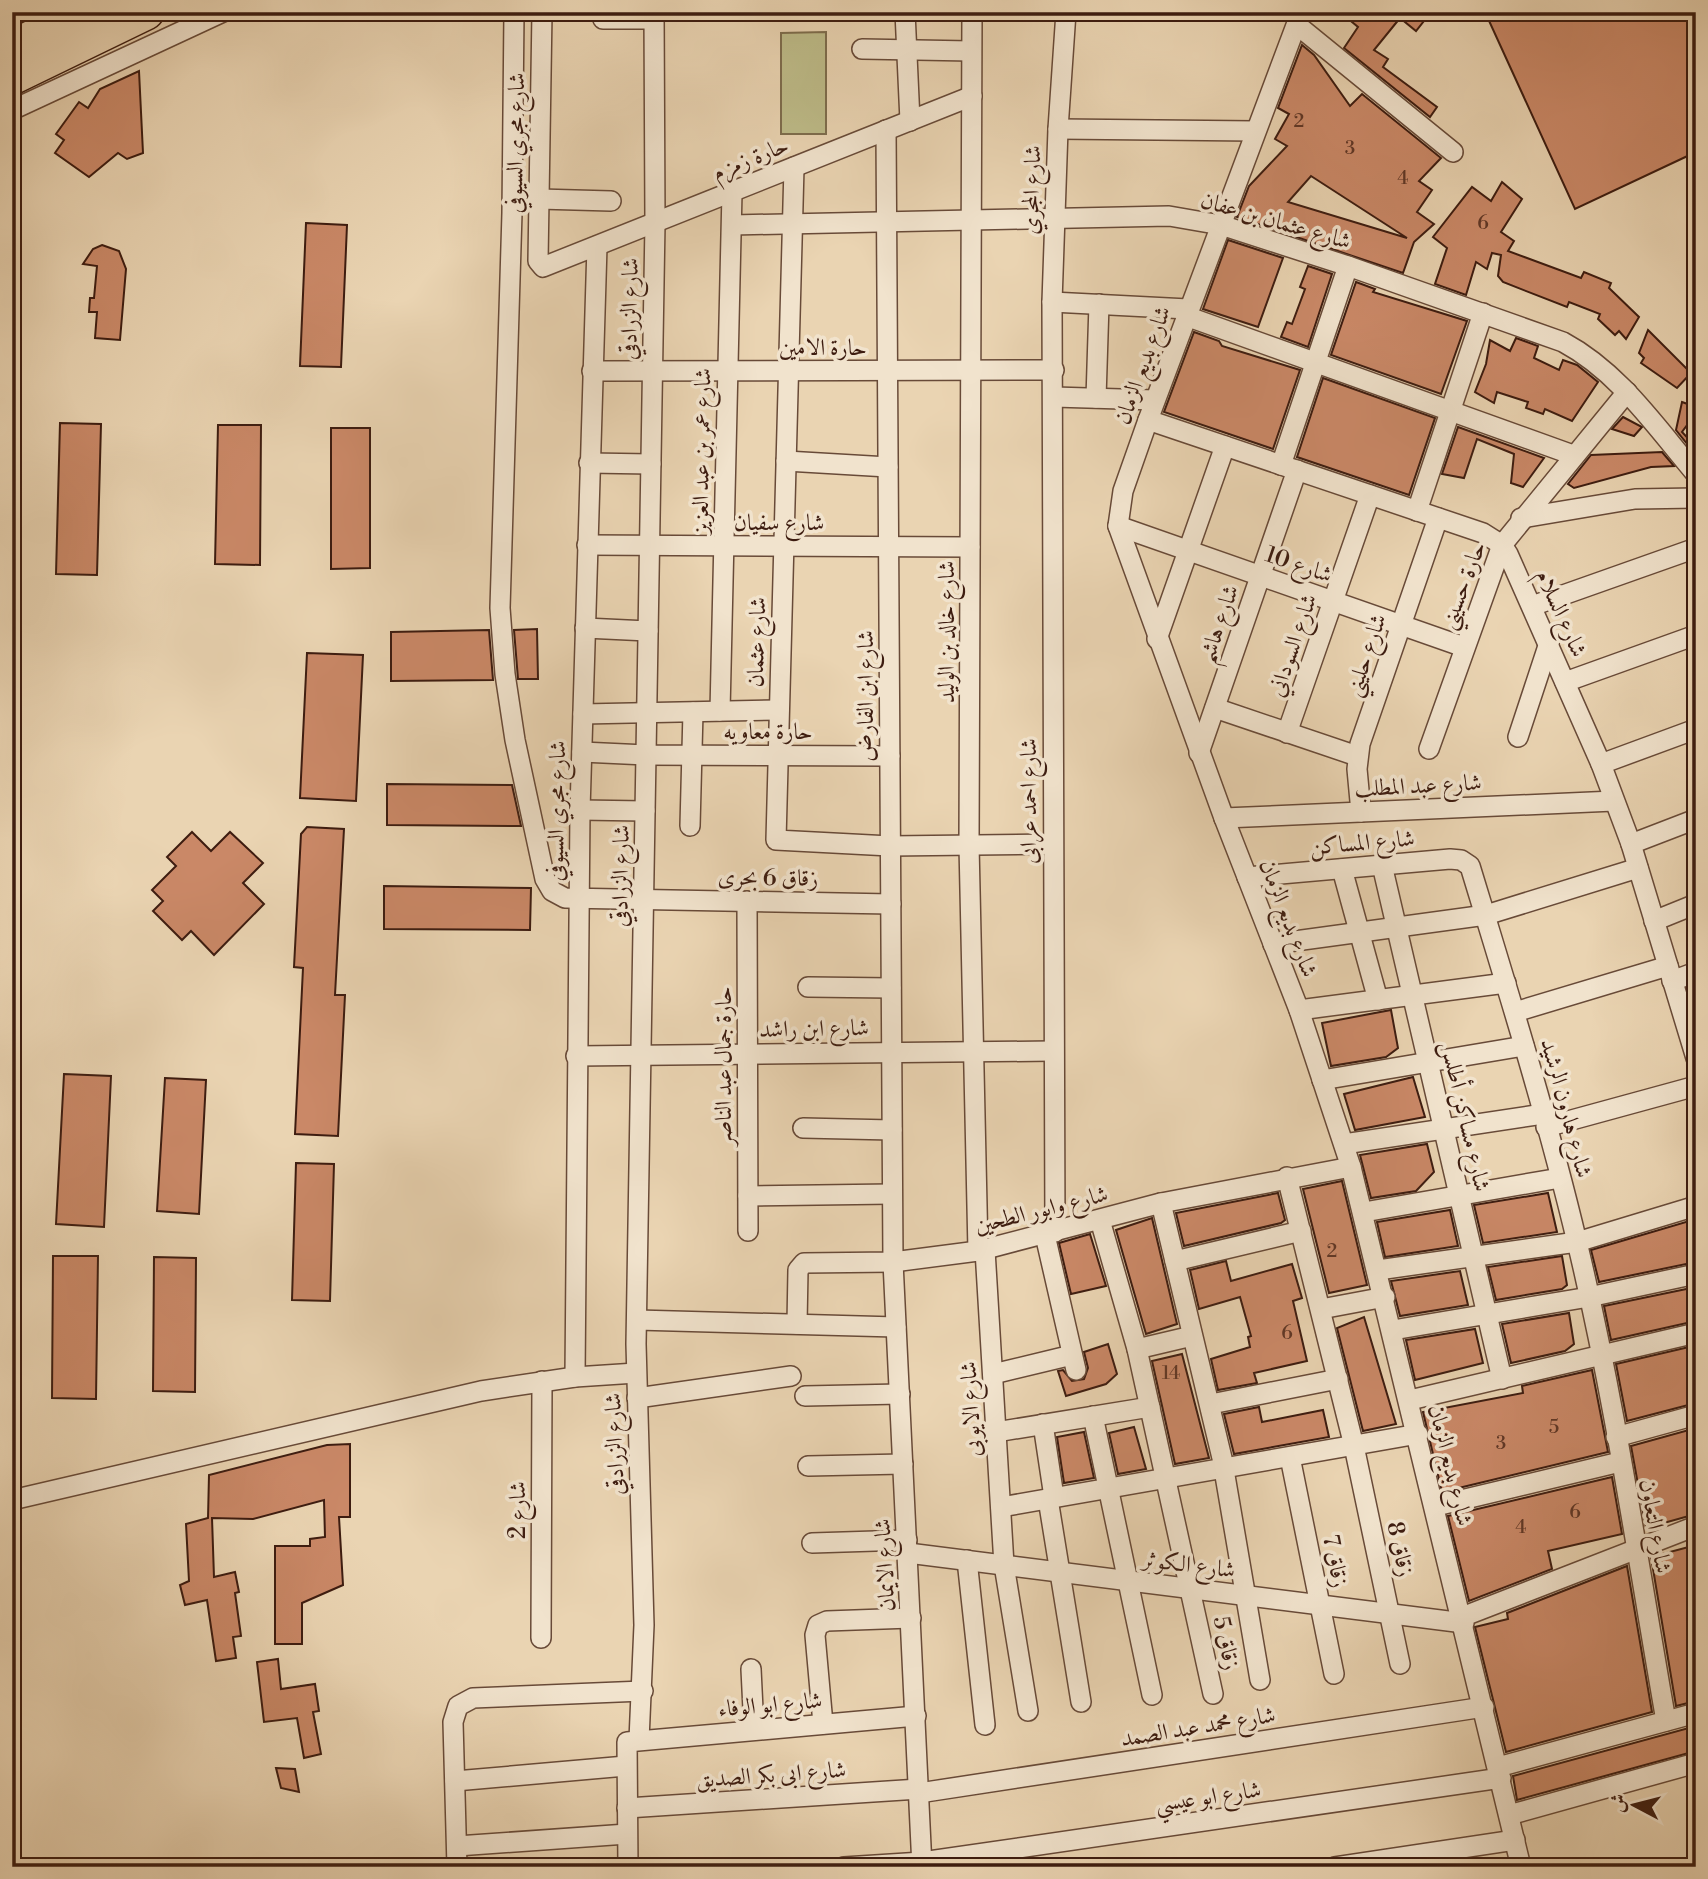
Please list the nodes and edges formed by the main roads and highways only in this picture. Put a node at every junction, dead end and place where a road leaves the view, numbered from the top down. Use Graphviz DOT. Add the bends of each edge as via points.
graph roads {
  1 [pos="146,12"];
  2 [pos="77,26"];
  3 [pos="12,48"];
  4 [pos="12,77"];
  1 -- 2 [label="highway"];
  2 -- 3 [label="highway"];
  2 -- 4 [label="highway"];
}
